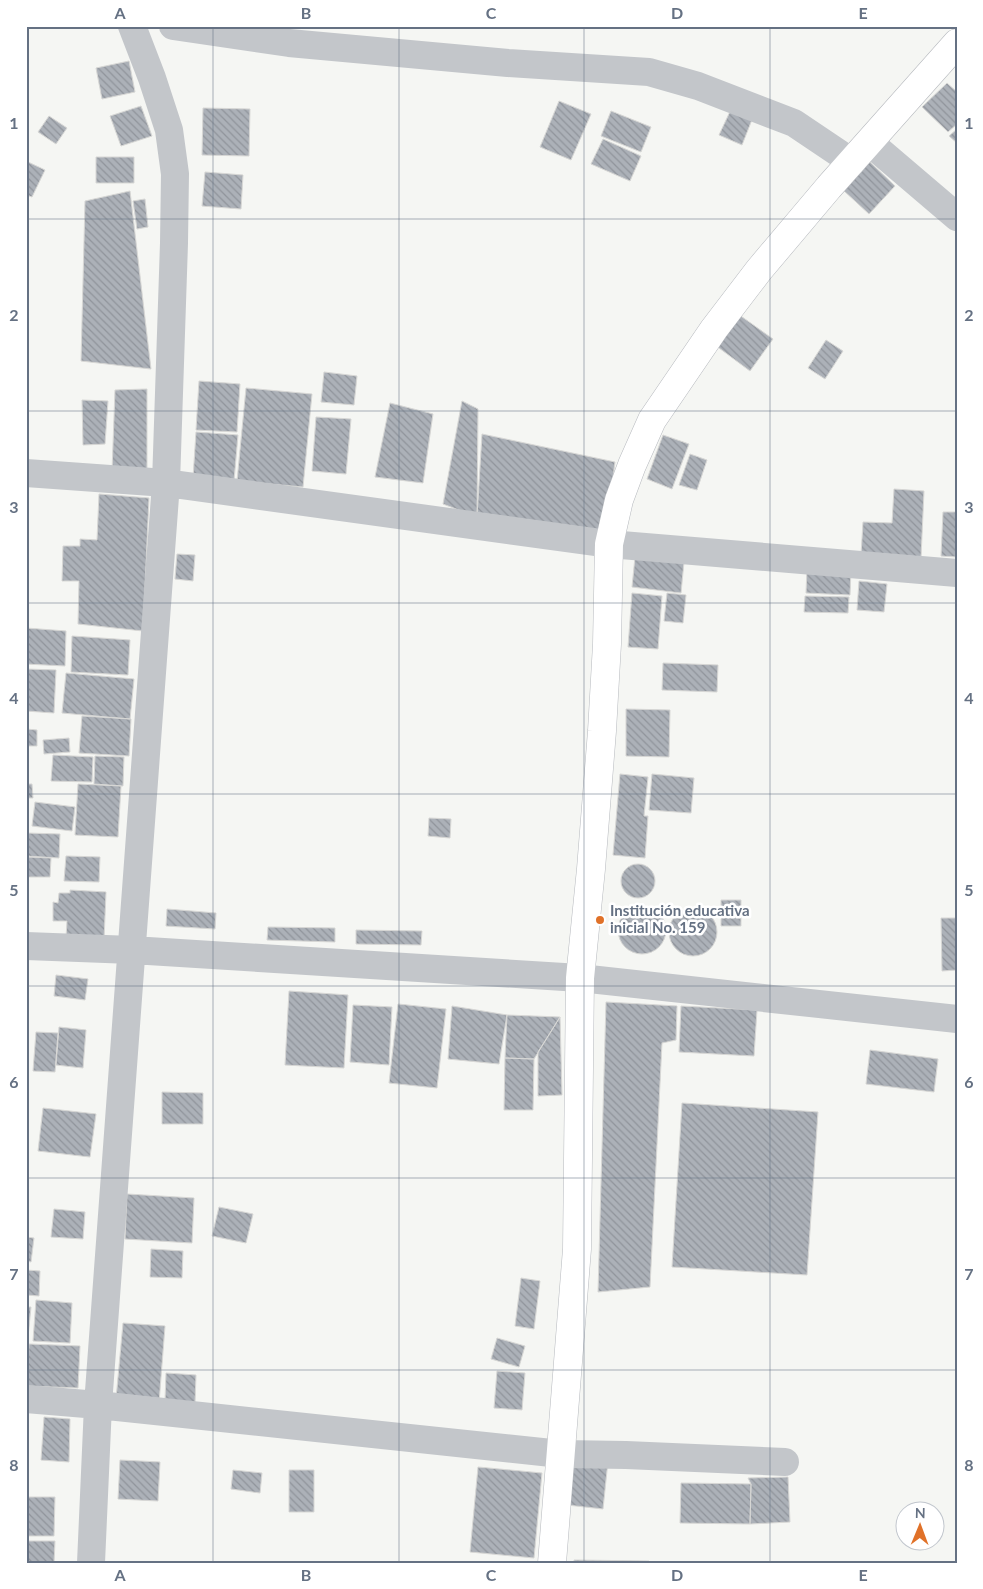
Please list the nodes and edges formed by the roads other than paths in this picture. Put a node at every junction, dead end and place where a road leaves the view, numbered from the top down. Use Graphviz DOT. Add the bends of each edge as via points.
graph roads {
  1 [pos="132,26"];
  2 [pos="173,26"];
  3 [pos="957,43"];
  4 [pos="860,152"];
  5 [pos="957,217"];
  6 [pos="26,474"];
  7 [pos="166,484"];
  8 [pos="609,544"];
  9 [pos="957,573"];
  10 [pos="26,946"];
  11 [pos="132,950"];
  12 [pos="580,978"];
  13 [pos="957,1020"];
  14 [pos="26,1399"];
  15 [pos="98,1404"];
  16 [pos="561,1454"];
  17 [pos="785,1462"];
  18 [pos="92,1563"];
  19 [pos="552,1563"];
  1 -- 7 [label="street" via="169,130 175,174"];
  2 -- 4 [label="street" via="289,43 649,72 698,86"];
  3 -- 4 [label="main road"];
  4 -- 5 [label="street"];
  4 -- 8 [label="main road" via="759,270 652,420 619,500"];
  6 -- 7 [label="street"];
  7 -- 8 [label="street"];
  7 -- 11 [label="street"];
  8 -- 9 [label="street"];
  8 -- 12 [label="main road" via="602,731"];
  10 -- 11 [label="street"];
  11 -- 12 [label="street"];
  11 -- 15 [label="street"];
  12 -- 13 [label="street"];
  12 -- 16 [label="main road" via="577,1249"];
  14 -- 15 [label="street"];
  15 -- 16 [label="street"];
  15 -- 18 [label="street"];
  16 -- 17 [label="street"];
  16 -- 19 [label="main road"];
}
